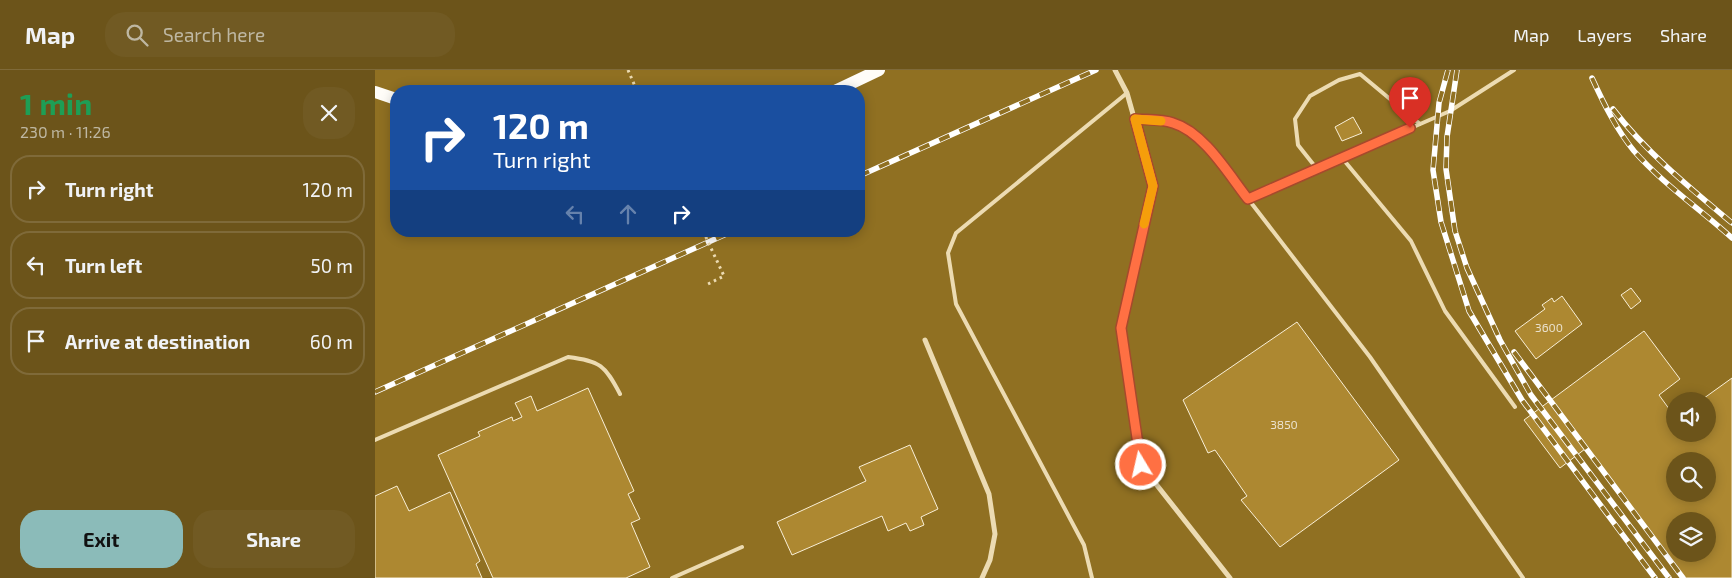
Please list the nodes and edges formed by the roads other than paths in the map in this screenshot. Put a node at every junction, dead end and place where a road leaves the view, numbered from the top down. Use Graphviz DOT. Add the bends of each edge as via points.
graph roads {
  1 [pos="879,70"];
  2 [pos="1115,70"];
  3 [pos="1514,70"];
  4 [pos="848,85"];
  5 [pos="375,92"];
  6 [pos="1127,93"];
  7 [pos="390,97"];
  8 [pos="1135,119"];
  9 [pos="1419,124"];
  10 [pos="1342,158"];
  11 [pos="1317,169"];
  12 [pos="1248,199"];
  13 [pos="925,340"];
  14 [pos="620,394"];
  15 [pos="1515,407"];
  16 [pos="375,440"];
  17 [pos="742,547"];
  18 [pos="672,578"];
  19 [pos="982,578"];
  20 [pos="1092,578"];
  21 [pos="1230,578"];
  22 [pos="1523,578"];
  1 -- 4 [label="main road"];
  2 -- 6 [label="street"];
  3 -- 9 [label="lane" via="1450,111"];
  5 -- 7 [label="main road"];
  6 -- 8 [label="street"];
  6 -- 20 [label="lane" via="956,233 948,253 956,304 1084,545"];
  8 -- 12 [label="lane" via="1174,123 1205,143"];
  8 -- 21 [label="street" via="1153,186 1121,328 1141,465"];
  9 -- 10 [label="lane"];
  9 -- 11 [label="lane" via="1360,74 1339,80 1310,96 1295,119 1298,145"];
  10 -- 11 [label="lane"];
  10 -- 15 [label="lane" via="1411,241 1445,311"];
  11 -- 12 [label="lane"];
  12 -- 22 [label="lane" via="1370,357"];
  13 -- 19 [label="street" via="989,494 995,534 990,560"];
  14 -- 16 [label="lane" via="608,370 587,359 567,357"];
  17 -- 18 [label="lane"];
}
